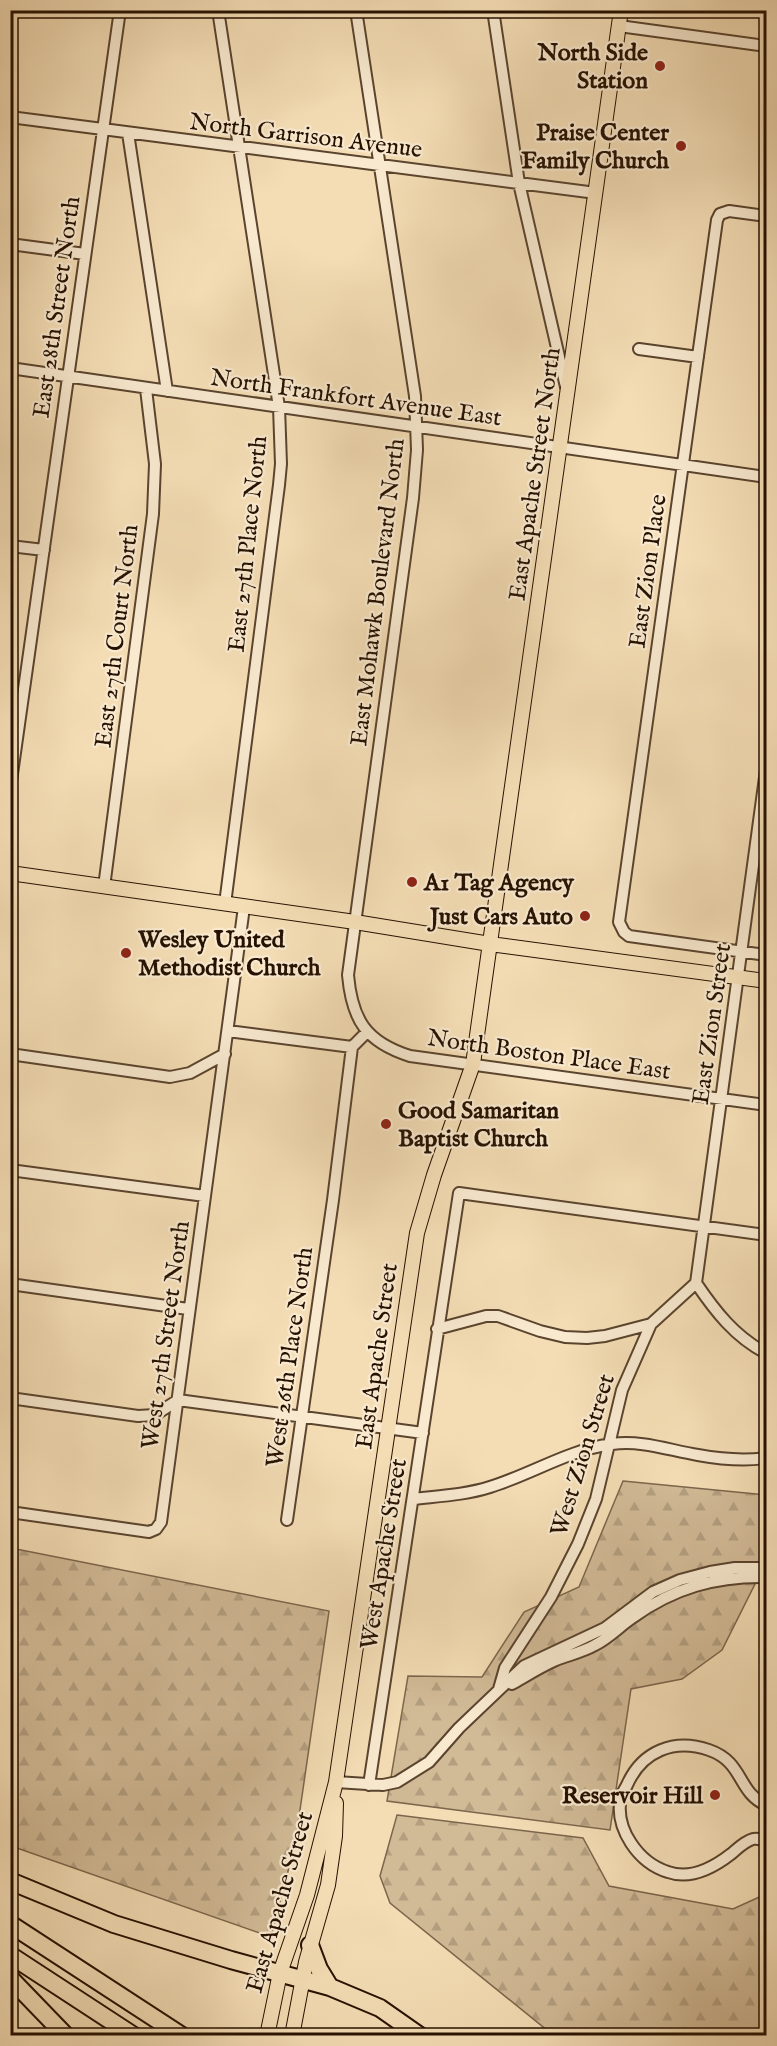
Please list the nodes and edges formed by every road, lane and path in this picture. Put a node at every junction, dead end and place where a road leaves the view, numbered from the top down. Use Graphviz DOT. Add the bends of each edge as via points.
graph roads {
  1 [pos="120,10"];
  2 [pos="218,10"];
  3 [pos="356,10"];
  4 [pos="493,10"];
  5 [pos="621,10"];
  6 [pos="619,26"];
  7 [pos="766,46"];
  8 [pos="10,117"];
  9 [pos="102,130"];
  10 [pos="128,133"];
  11 [pos="239,148"];
  12 [pos="380,166"];
  13 [pos="519,183"];
  14 [pos="596,193"];
  15 [pos="766,216"];
  16 [pos="10,244"];
  17 [pos="85,254"];
  18 [pos="639,349"];
  19 [pos="698,357"];
  20 [pos="10,368"];
  21 [pos="68,377"];
  22 [pos="146,389"];
  23 [pos="167,391"];
  24 [pos="567,393"];
  25 [pos="279,406"];
  26 [pos="417,428"];
  27 [pos="560,447"];
  28 [pos="683,466"];
  29 [pos="766,477"];
  30 [pos="10,546"];
  31 [pos="44,550"];
  32 [pos="766,770"];
  33 [pos="10,788"];
  34 [pos="10,873"];
  35 [pos="104,887"];
  36 [pos="225,904"];
  37 [pos="244,907"];
  38 [pos="356,922"];
  39 [pos="490,944"];
  40 [pos="742,951"];
  41 [pos="766,955"];
  42 [pos="738,977"];
  43 [pos="766,981"];
  44 [pos="228,1031"];
  45 [pos="367,1032"];
  46 [pos="352,1047"];
  47 [pos="10,1054"];
  48 [pos="225,1054"];
  49 [pos="473,1064"];
  50 [pos="722,1099"];
  51 [pos="766,1105"];
  52 [pos="10,1170"];
  53 [pos="205,1196"];
  54 [pos="704,1226"];
  55 [pos="766,1235"];
  56 [pos="696,1283"];
  57 [pos="10,1284"];
  58 [pos="189,1310"];
  59 [pos="651,1324"];
  60 [pos="437,1329"];
  61 [pos="766,1353"];
  62 [pos="10,1398"];
  63 [pos="178,1400"];
  64 [pos="301,1417"];
  65 [pos="388,1430"];
  66 [pos="423,1433"];
  67 [pos="609,1444"];
  68 [pos="766,1458"];
  69 [pos="413,1498"];
  70 [pos="10,1512"];
  71 [pos="287,1520"];
  72 [pos="766,1568"];
  73 [pos="766,1577"];
  74 [pos="498,1692"];
  75 [pos="336,1782"];
  76 [pos="369,1785"];
  77 [pos="766,1805"];
  78 [pos="766,1841"];
  79 [pos="10,1881"];
  80 [pos="10,1924"];
  81 [pos="310,1945"];
  82 [pos="10,1955"];
  83 [pos="280,1973"];
  84 [pos="10,1978"];
  85 [pos="302,1979"];
  86 [pos="330,1987"];
  87 [pos="66,2036"];
  88 [pos="134,2036"];
  89 [pos="182,2036"];
  90 [pos="267,2036"];
  91 [pos="292,2036"];
  92 [pos="420,2036"];
  1 -- 9 [label="street, East 28th Street North"];
  2 -- 11 [label="street, East 27th Place North"];
  3 -- 12 [label="street, East Mohawk Boulevard North"];
  4 -- 13 [label="street"];
  5 -- 6 [label="main road, East Apache Street North"];
  6 -- 7 [label="street"];
  6 -- 14 [label="main road, East Apache Street North"];
  8 -- 9 [label="street, North Garrison Avenue"];
  9 -- 10 [label="street, North Garrison Avenue"];
  9 -- 17 [label="street, East 28th Street North"];
  10 -- 11 [label="street, North Garrison Avenue"];
  10 -- 23 [label="street"];
  11 -- 12 [label="street, North Garrison Avenue"];
  11 -- 25 [label="street, East 27th Place North"];
  12 -- 13 [label="street, North Garrison Avenue"];
  12 -- 26 [label="street, East Mohawk Boulevard North"];
  13 -- 14 [label="street, North Garrison Avenue"];
  13 -- 24 [label="street"];
  14 -- 24 [label="main road, East Apache Street North"];
  15 -- 19 [label="street, East Zion Place" via="729,211 717,220"];
  16 -- 17 [label="street"];
  17 -- 21 [label="street, East 28th Street North"];
  18 -- 19 [label="street"];
  19 -- 28 [label="street, East Zion Place"];
  20 -- 21 [label="street, North Frankfort Avenue East"];
  21 -- 22 [label="street, North Frankfort Avenue East"];
  21 -- 31 [label="street, East 28th Street North"];
  22 -- 23 [label="street, North Frankfort Avenue East"];
  22 -- 35 [label="street, East 27th Court North" via="155,464 153,514"];
  23 -- 25 [label="street, North Frankfort Avenue East"];
  24 -- 27 [label="main road, East Apache Street North"];
  25 -- 26 [label="street, North Frankfort Avenue East"];
  25 -- 36 [label="street, East 27th Place North" via="281,464"];
  26 -- 27 [label="street, North Frankfort Avenue East"];
  26 -- 38 [label="street, East Mohawk Boulevard North" via="413,498"];
  27 -- 28 [label="street, North Frankfort Avenue East"];
  27 -- 39 [label="main road, East Apache Street North"];
  28 -- 29 [label="street, North Frankfort Avenue East"];
  28 -- 40 [label="street, East Zion Place" via="619,922 629,936"];
  30 -- 31 [label="street"];
  31 -- 33 [label="street, East 28th Street North"];
  32 -- 40 [label="street, East Zion Street"];
  34 -- 35 [label="main road"];
  35 -- 36 [label="main road"];
  36 -- 37 [label="main road"];
  37 -- 38 [label="main road"];
  37 -- 44 [label="street, West 27th Street North"];
  38 -- 39 [label="main road"];
  38 -- 45 [label="street, East Mohawk Boulevard North" via="348,975 350,996"];
  39 -- 42 [label="main road"];
  39 -- 49 [label="main road, East Apache Street"];
  40 -- 41 [label="street"];
  40 -- 42 [label="street, East Zion Street"];
  42 -- 43 [label="main road"];
  42 -- 50 [label="street, East Zion Street"];
  44 -- 46 [label="street"];
  44 -- 48 [label="street, West 27th Street North"];
  45 -- 46 [label="street"];
  45 -- 49 [label="street, North Boston Place East" via="410,1056"];
  46 -- 64 [label="street, West 26th Place North"];
  47 -- 48 [label="street" via="171,1077 190,1073"];
  48 -- 53 [label="street, West 27th Street North"];
  49 -- 50 [label="street, North Boston Place East"];
  49 -- 65 [label="main road, East Apache Street" via="417,1233"];
  50 -- 51 [label="street, North Boston Place East"];
  50 -- 54 [label="street, East Zion Street"];
  52 -- 53 [label="street"];
  53 -- 58 [label="street, West 27th Street North"];
  54 -- 55 [label="street"];
  54 -- 56 [label="street, East Zion Street"];
  54 -- 60 [label="street" via="459,1193"];
  56 -- 59 [label="street"];
  56 -- 61 [label="street" via="735,1332"];
  57 -- 58 [label="street"];
  58 -- 63 [label="street, West 27th Street North"];
  59 -- 60 [label="street" via="587,1338 540,1331 498,1316"];
  59 -- 67 [label="street, West Zion Street" via="622,1390"];
  60 -- 66 [label="street, West Apache Street"];
  62 -- 63 [label="street" via="146,1416 164,1411"];
  63 -- 64 [label="street"];
  63 -- 70 [label="street, West 27th Street North" via="161,1522 156,1529 149,1532"];
  64 -- 65 [label="street"];
  64 -- 71 [label="street, West 26th Place North"];
  65 -- 66 [label="street"];
  65 -- 75 [label="main road, East Apache Street"];
  66 -- 69 [label="street, West Apache Street"];
  67 -- 68 [label="street" via="630,1442 729,1459"];
  67 -- 69 [label="street" via="562,1457 490,1487"];
  67 -- 74 [label="street, West Zion Street" via="596,1499 578,1544 551,1597 505,1668"];
  69 -- 76 [label="street, West Apache Street"];
  72 -- 74 [label="street" via="710,1572 653,1592 606,1628 524,1666"];
  73 -- 74 [label="street" via="735,1578 689,1587 631,1618 594,1646 541,1667"];
  74 -- 76 [label="street" via="429,1762 397,1782"];
  75 -- 76 [label="street"];
  75 -- 81 [label="main road, East Apache Street" via="333,1856"];
  75 -- 83 [label="main road, East Apache Street" via="307,1895"];
  77 -- 78 [label="street" via="752,1797 736,1769 722,1756 691,1746 671,1746 654,1752 634,1770 621,1797 621,1817 629,1841 646,1860 668,1872 680,1875 709,1869 754,1839"];
  79 -- 83 [label="highway" via="114,1924"];
  80 -- 89 [label="highway"];
  81 -- 85 [label="main road, East Apache Street"];
  81 -- 86 [label="highway"];
  82 -- 88 [label="highway"];
  83 -- 85 [label="highway"];
  83 -- 90 [label="main road, East Apache Street"];
  84 -- 87 [label="highway"];
  85 -- 86 [label="highway"];
  85 -- 91 [label="main road, East Apache Street"];
  86 -- 92 [label="highway" via="380,2008"];
}
